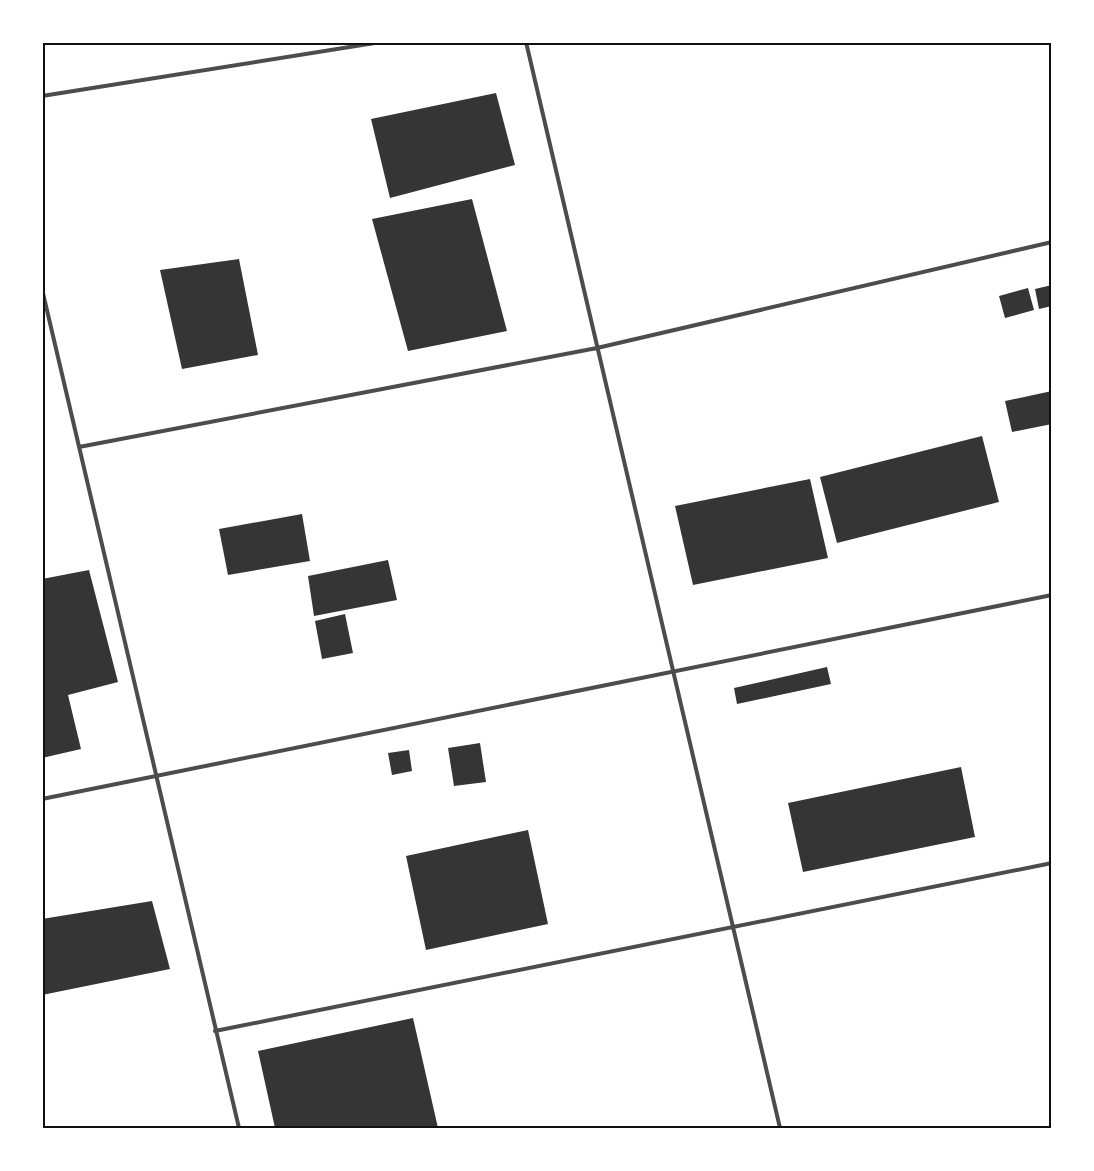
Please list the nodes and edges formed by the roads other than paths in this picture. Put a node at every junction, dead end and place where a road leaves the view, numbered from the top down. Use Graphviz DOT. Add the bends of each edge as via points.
graph roads {
  1 [pos="381,42"];
  2 [pos="526,42"];
  3 [pos="42,96"];
  4 [pos="1052,242"];
  5 [pos="42,289"];
  6 [pos="597,348"];
  7 [pos="80,447"];
  8 [pos="1052,595"];
  9 [pos="672,671"];
  10 [pos="157,776"];
  11 [pos="42,799"];
  12 [pos="1052,863"];
  13 [pos="732,927"];
  14 [pos="215,1030"];
  15 [pos="239,1128"];
  16 [pos="780,1128"];
  1 -- 3 [label="lane"];
  2 -- 6 [label="lane"];
  4 -- 6 [label="lane"];
  5 -- 7 [label="lane"];
  6 -- 7 [label="lane"];
  6 -- 9 [label="lane"];
  7 -- 10 [label="lane"];
  8 -- 9 [label="lane"];
  9 -- 10 [label="lane"];
  9 -- 13 [label="lane"];
  10 -- 11 [label="lane"];
  10 -- 14 [label="lane"];
  12 -- 13 [label="lane"];
  13 -- 14 [label="lane"];
  13 -- 16 [label="lane"];
  14 -- 15 [label="lane"];
}
